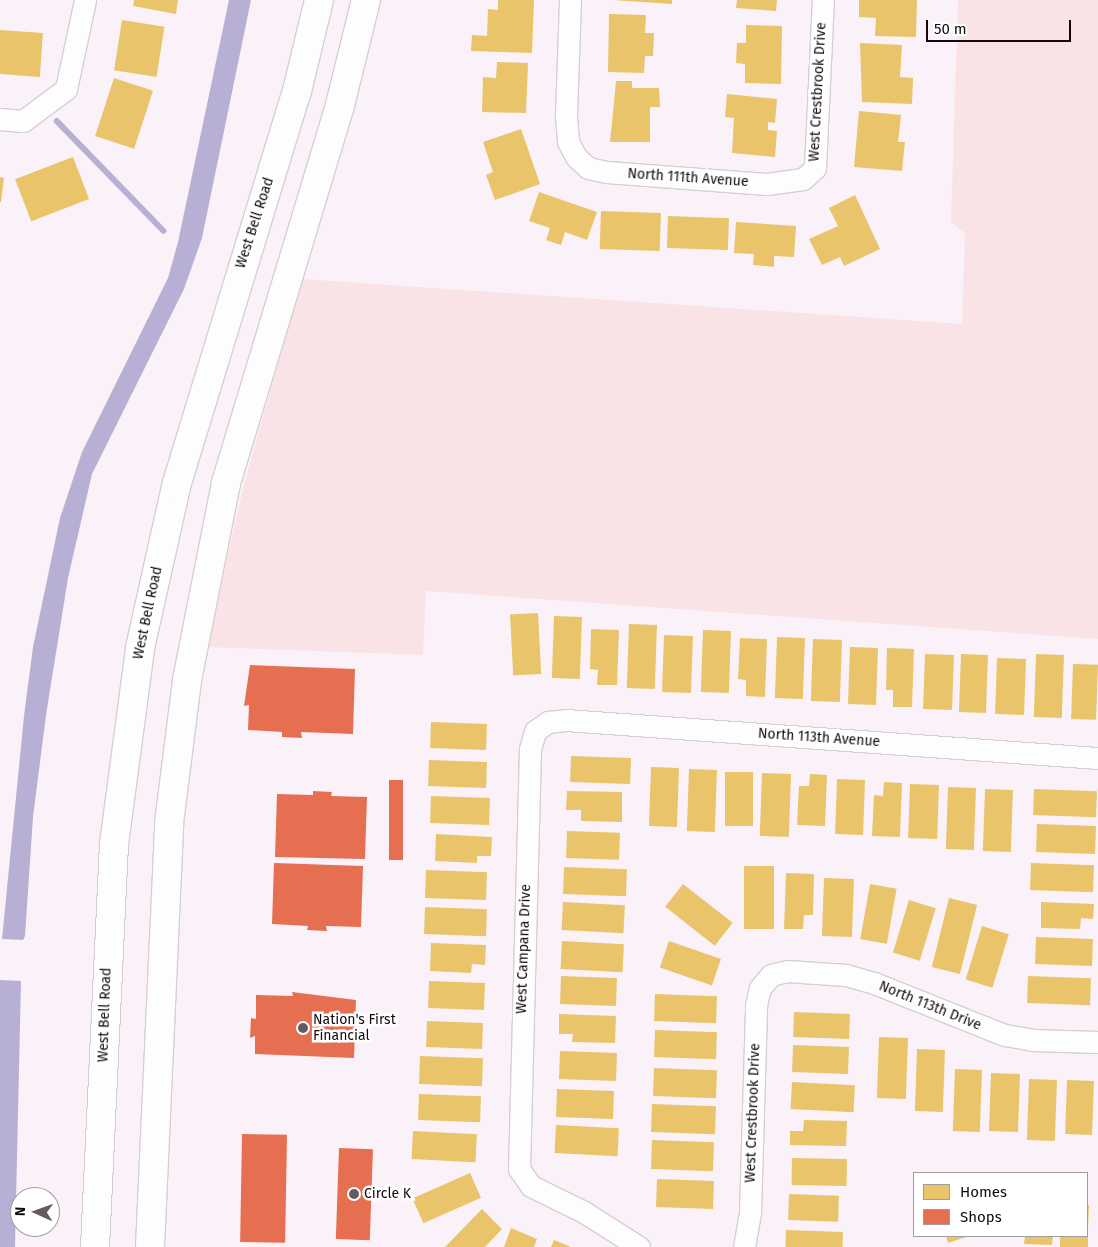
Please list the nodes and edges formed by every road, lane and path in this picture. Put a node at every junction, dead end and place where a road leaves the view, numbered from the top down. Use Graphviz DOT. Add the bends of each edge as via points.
graph roads {
  1 [pos="85,0"];
  2 [pos="319,0"];
  3 [pos="366,0"];
  4 [pos="570,0"];
  5 [pos="822,0"];
  6 [pos="0,119"];
  7 [pos="803,179"];
  8 [pos="541,725"];
  9 [pos="1098,758"];
  10 [pos="765,980"];
  11 [pos="1098,1042"];
  12 [pos="95,1247"];
  13 [pos="150,1247"];
  14 [pos="639,1247"];
  15 [pos="744,1247"];
  1 -- 6 [label="street" via="66,89 23,121"];
  2 -- 12 [label="main road, West Bell Road" via="297,91 177,484 140,648 114,844"];
  3 -- 13 [label="main road" via="340,105 226,483 187,680 169,823"];
  4 -- 7 [label="street, North 111th Avenue" via="568,142 576,158 588,168 767,184"];
  5 -- 7 [label="street, West Crestbrook Drive" via="818,146 815,168"];
  8 -- 9 [label="street, North 113th Avenue" via="566,720"];
  8 -- 14 [label="street, West Campana Drive" via="535,732 530,749 518,1154 521,1176 531,1186 584,1212"];
  10 -- 11 [label="street, North 113th Drive" via="787,971 846,975 1005,1035 1032,1040"];
  10 -- 15 [label="street, West Crestbrook Drive" via="756,1005 750,1212"];
}
